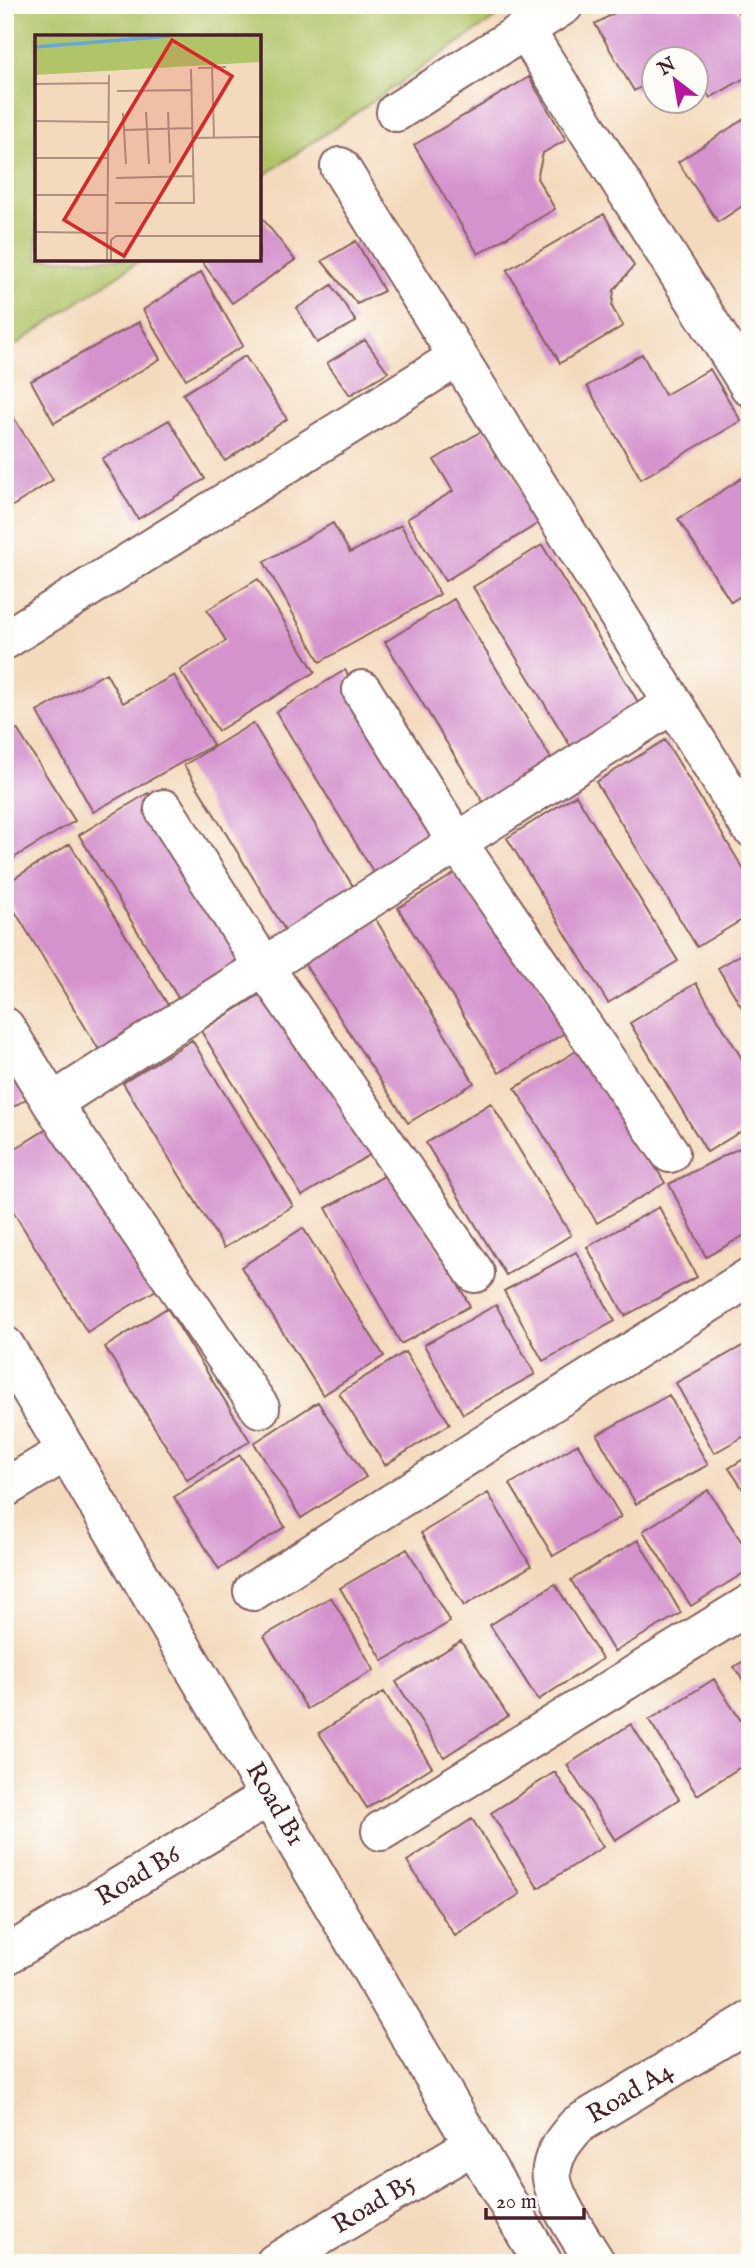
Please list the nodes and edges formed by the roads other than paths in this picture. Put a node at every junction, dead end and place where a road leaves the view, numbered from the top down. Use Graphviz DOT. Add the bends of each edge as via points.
graph roads {
  1 [pos="564,5"];
  2 [pos="525,30"];
  3 [pos="396,112"];
  4 [pos="340,167"];
  5 [pos="458,357"];
  6 [pos="750,387"];
  7 [pos="5,640"];
  8 [pos="362,690"];
  9 [pos="673,704"];
  10 [pos="743,804"];
  11 [pos="164,809"];
  12 [pos="457,842"];
  13 [pos="264,967"];
  14 [pos="5,1027"];
  15 [pos="52,1103"];
  16 [pos="670,1153"];
  17 [pos="475,1273"];
  18 [pos="750,1277"];
  19 [pos="5,1346"];
  20 [pos="260,1408"];
  21 [pos="67,1451"];
  22 [pos="5,1488"];
  23 [pos="253,1591"];
  24 [pos="750,1604"];
  25 [pos="270,1796"];
  26 [pos="382,1831"];
  27 [pos="5,1956"];
  28 [pos="750,2021"];
  29 [pos="473,2145"];
  30 [pos="275,2263"];
  31 [pos="543,2263"];
  32 [pos="596,2263"];
  1 -- 2 [label="street"];
  2 -- 3 [label="street"];
  2 -- 6 [label="street"];
  4 -- 5 [label="street"];
  5 -- 7 [label="street"];
  5 -- 9 [label="street"];
  8 -- 12 [label="street"];
  9 -- 10 [label="street"];
  9 -- 12 [label="street"];
  11 -- 13 [label="street"];
  12 -- 13 [label="street"];
  12 -- 16 [label="street"];
  13 -- 15 [label="street"];
  13 -- 17 [label="street"];
  14 -- 15 [label="street"];
  15 -- 20 [label="street"];
  18 -- 23 [label="street"];
  19 -- 21 [label="street, Road B1"];
  21 -- 22 [label="street"];
  21 -- 25 [label="street, Road B1"];
  24 -- 26 [label="street"];
  25 -- 27 [label="street, Road B6"];
  25 -- 29 [label="street, Road B1"];
  28 -- 32 [label="street, Road A4" via="577,2125 560,2145 551,2170 555,2194"];
  29 -- 30 [label="street, Road B5"];
  29 -- 31 [label="street, Road B1"];
}
